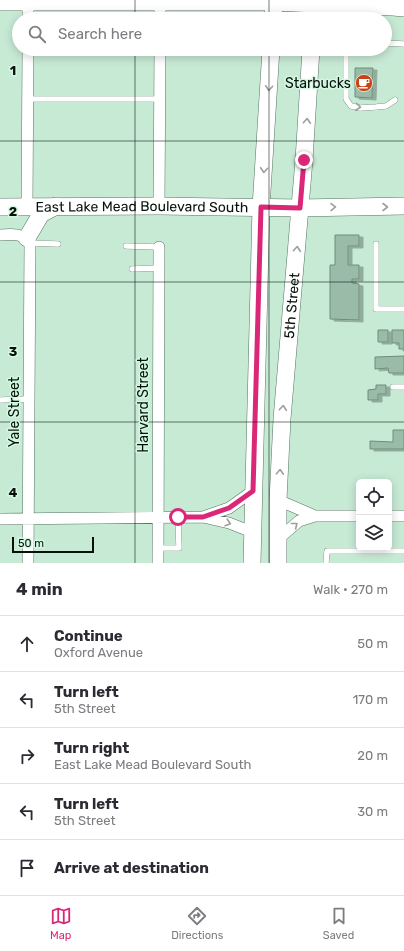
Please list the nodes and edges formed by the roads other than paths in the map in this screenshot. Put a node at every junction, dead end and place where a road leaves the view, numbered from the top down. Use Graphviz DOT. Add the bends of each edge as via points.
graph roads {
  1 [pos="28,1"];
  2 [pos="93,1"];
  3 [pos="160,1"];
  4 [pos="274,1"];
  5 [pos="0,2"];
  6 [pos="355,3"];
  7 [pos="313,8"];
  8 [pos="404,8"];
  9 [pos="28,12"];
  10 [pos="160,12"];
  11 [pos="273,12"];
  12 [pos="392,43"];
  13 [pos="404,44"];
  14 [pos="28,56"];
  15 [pos="160,56"];
  16 [pos="271,56"];
  17 [pos="311,56"];
  18 [pos="346,56"];
  19 [pos="28,99"];
  20 [pos="160,99"];
  21 [pos="395,100"];
  22 [pos="56,206"];
  23 [pos="159,206"];
  24 [pos="404,206"];
  25 [pos="0,207"];
  26 [pos="27,207"];
  27 [pos="261,207"];
  28 [pos="300,208"];
  29 [pos="0,235"];
  30 [pos="29,241"];
  31 [pos="58,244"];
  32 [pos="376,244"];
  33 [pos="126,246"];
  34 [pos="159,247"];
  35 [pos="159,268"];
  36 [pos="132,269"];
  37 [pos="404,309"];
  38 [pos="404,387"];
  39 [pos="393,388"];
  40 [pos="29,399"];
  41 [pos="0,400"];
  42 [pos="253,491"];
  43 [pos="278,500"];
  44 [pos="315,516"];
  45 [pos="356,516"];
  46 [pos="392,516"];
  47 [pos="404,516"];
  48 [pos="158,517"];
  49 [pos="178,517"];
  50 [pos="203,517"];
  51 [pos="0,519"];
  52 [pos="29,519"];
  53 [pos="252,532"];
  54 [pos="278,539"];
  55 [pos="158,548"];
  56 [pos="404,551"];
  57 [pos="28,563"];
  58 [pos="158,563"];
  59 [pos="252,563"];
  60 [pos="278,563"];
  61 [pos="326,563"];
  1 -- 2 [label="main road"];
  1 -- 5 [label="main road"];
  1 -- 9 [label="street"];
  2 -- 3 [label="main road"];
  3 -- 4 [label="main road"];
  3 -- 10 [label="street"];
  4 -- 7 [label="main road"];
  4 -- 11 [label="main road"];
  6 -- 7 [label="main road"];
  6 -- 8 [label="main road"];
  12 -- 13 [label="lane"];
  14 -- 19 [label="street"];
  15 -- 20 [label="street"];
  16 -- 27 [label="main road, one-way"];
  28 -- 17 [label="main road, 5th Street, one-way"];
  18 -- 21 [label="lane, one-way" via="346,99 351,106 376,108 386,106"];
  19 -- 20 [label="lane"];
  19 -- 26 [label="street"];
  20 -- 23 [label="street"];
  22 -- 23 [label="main road, East Lake Mead Boulevard South"];
  22 -- 26 [label="main road, East Lake Mead Boulevard South"];
  22 -- 30 [label="main road" via="41,214"];
  23 -- 27 [label="main road, East Lake Mead Boulevard South"];
  28 -- 24 [label="main road, East Lake Mead Boulevard South, one-way"];
  25 -- 26 [label="main road, East Lake Mead Boulevard South"];
  27 -- 28 [label="main road, East Lake Mead Boulevard South"];
  27 -- 42 [label="main road"];
  43 -- 28 [label="main road, 5th Street, one-way" via="282,419"];
  29 -- 30 [label="street" via="22,236"];
  30 -- 31 [label="lane"];
  30 -- 40 [label="street, Yale Street"];
  32 -- 37 [label="lane" via="376,309"];
  33 -- 34 [label="lane"];
  34 -- 35 [label="street, Harvard Street"];
  35 -- 36 [label="lane"];
  35 -- 48 [label="street, Harvard Street"];
  38 -- 39 [label="lane"];
  40 -- 41 [label="lane"];
  40 -- 52 [label="street, Yale Street"];
  42 -- 50 [label="street" via="229,508"];
  42 -- 53 [label="main road"];
  43 -- 44 [label="street"];
  43 -- 54 [label="main road, 5th Street"];
  44 -- 45 [label="street"];
  54 -- 44 [label="street, one-way" via="299,521"];
  46 -- 47 [label="street"];
  48 -- 49 [label="street"];
  48 -- 52 [label="street"];
  48 -- 55 [label="street, Harvard Street"];
  49 -- 50 [label="street"];
  49 -- 55 [label="lane" via="179,548"];
  50 -- 53 [label="street, one-way"];
  51 -- 52 [label="street"];
  52 -- 57 [label="street, Yale Street"];
  53 -- 59 [label="main road"];
  54 -- 60 [label="main road, 5th Street"];
  55 -- 58 [label="street, Harvard Street"];
  56 -- 61 [label="lane" via="326,551"];
}
